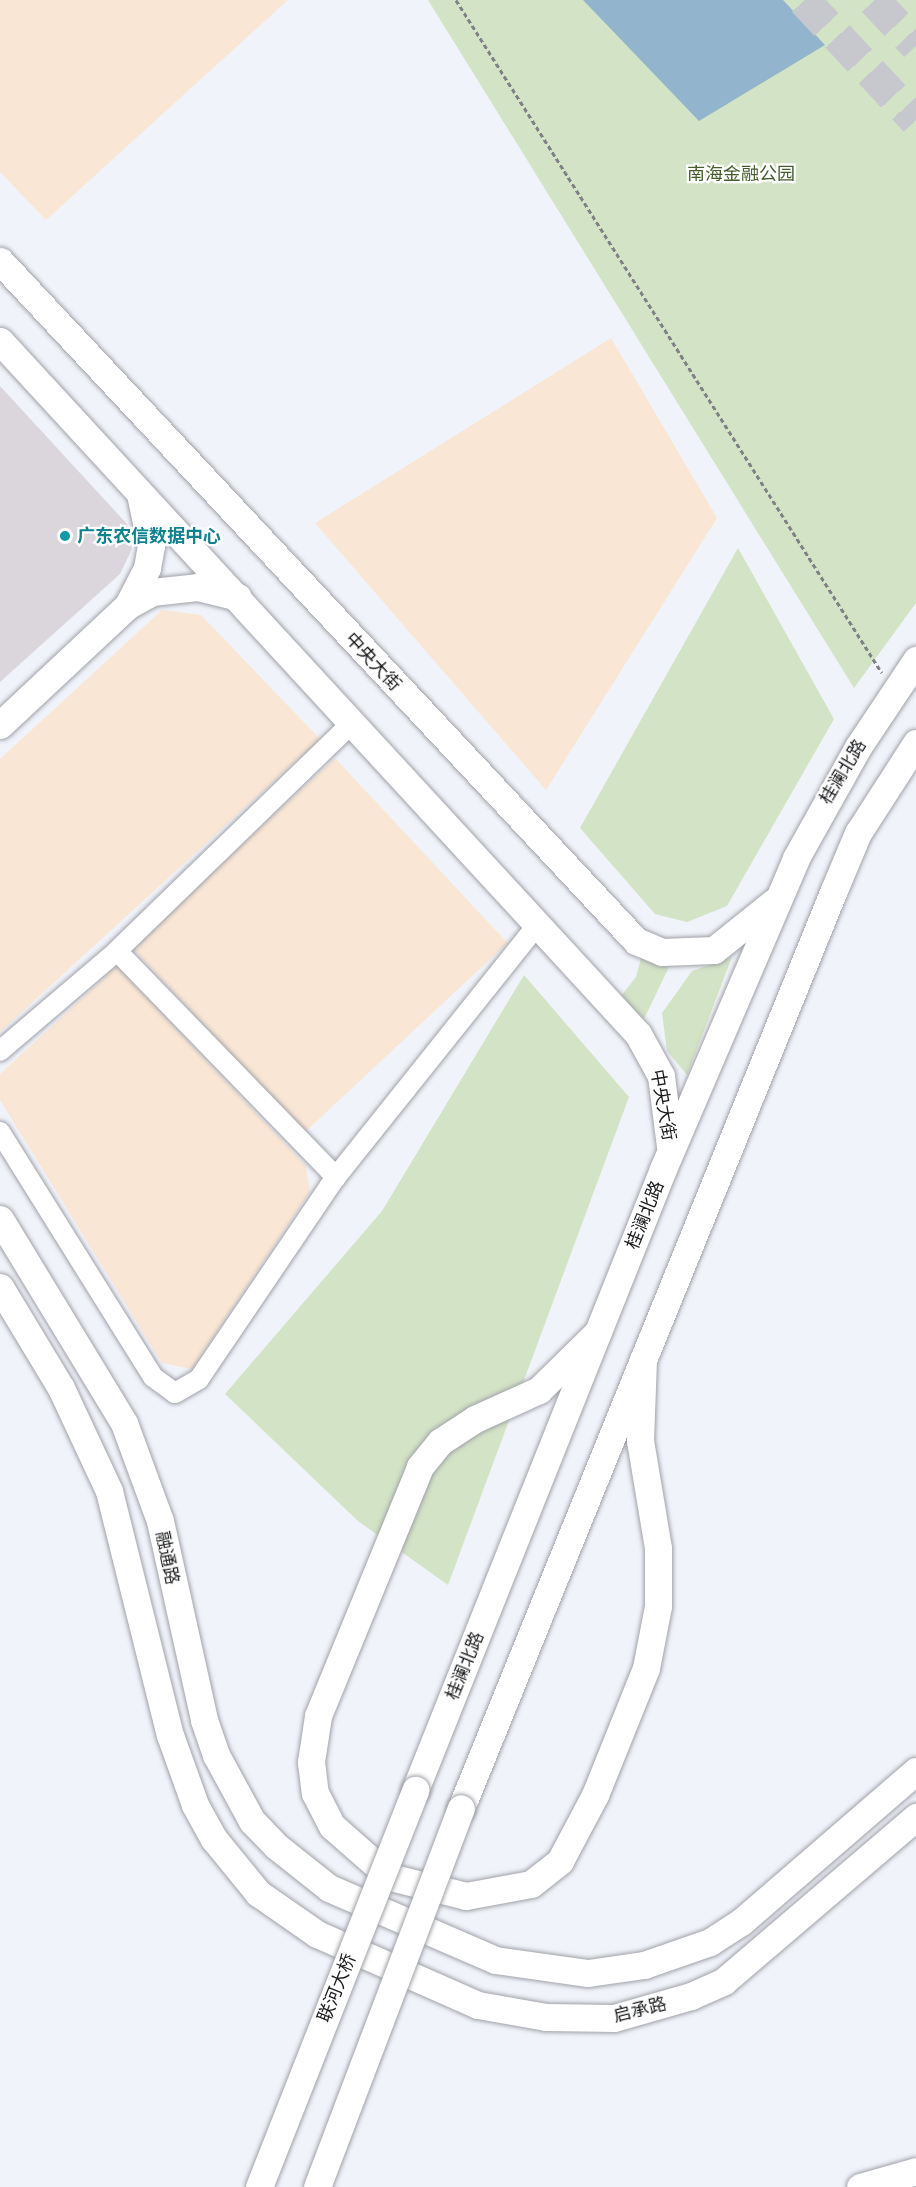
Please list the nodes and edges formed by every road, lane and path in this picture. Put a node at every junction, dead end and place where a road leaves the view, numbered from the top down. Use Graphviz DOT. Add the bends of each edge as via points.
graph roads {
  1 [pos="456,0"];
  2 [pos="0,261"];
  3 [pos="0,341"];
  4 [pos="138,489"];
  5 [pos="238,597"];
  6 [pos="127,606"];
  7 [pos="916,660"];
  8 [pos="894,693"];
  9 [pos="353,722"];
  10 [pos="0,725"];
  11 [pos="916,744"];
  12 [pos="779,897"];
  13 [pos="539,923"];
  14 [pos="117,951"];
  15 [pos="0,1051"];
  16 [pos="0,1132"];
  17 [pos="671,1151"];
  18 [pos="336,1177"];
  19 [pos="0,1219"];
  20 [pos="0,1287"];
  21 [pos="598,1332"];
  22 [pos="643,1359"];
  23 [pos="916,1771"];
  24 [pos="415,1790"];
  25 [pos="916,1817"];
  26 [pos="317,1934"];
  27 [pos="916,2171"];
  28 [pos="259,2187"];
  29 [pos="317,2187"];
  30 [pos="860,2187"];
  1 -- 8 [label="path"];
  2 -- 12 [label="main road, 中央大街" via="636,941 662,952 714,950"];
  3 -- 4 [label="main road, 中央大街"];
  4 -- 5 [label="main road, 中央大街"];
  4 -- 6 [label="main road" via="151,546 147,568"];
  5 -- 6 [label="main road" via="176,586 152,592"];
  5 -- 9 [label="main road, 中央大街"];
  6 -- 10 [label="main road"];
  7 -- 8 [label="main road, 桂澜北路"];
  8 -- 12 [label="main road, 桂澜北路" via="823,806"];
  9 -- 13 [label="main road, 中央大街"];
  9 -- 14 [label="street"];
  11 -- 22 [label="main road" via="858,833"];
  12 -- 17 [label="main road, 桂澜北路"];
  13 -- 17 [label="main road, 中央大街" via="651,1053 661,1076"];
  13 -- 18 [label="street"];
  14 -- 15 [label="street"];
  14 -- 18 [label="street"];
  16 -- 18 [label="street" via="153,1377 175,1393 199,1379"];
  17 -- 21 [label="main road, 桂澜北路"];
  19 -- 23 [label="main road, 融通路" via="124,1423 160,1521 204,1720 216,1755 252,1821 276,1846 329,1888 495,1960 588,1973 644,1965 710,1942 741,1922"];
  20 -- 26 [label="main road, 融通路" via="61,1389 109,1491 170,1735 195,1805 214,1839 258,1893"];
  21 -- 22 [label="main road" via="539,1390 475,1419 440,1442 420,1467 318,1716 311,1762 315,1794 332,1826 390,1877 466,1896 531,1884 560,1861 595,1795 646,1668 658,1606 658,1548 640,1441"];
  21 -- 24 [label="main road, 桂澜北路"];
  22 -- 29 [label="main road, bridge" via="460,1808"];
  24 -- 28 [label="main road, 联河大桥, bridge"];
  25 -- 26 [label="main road, 启承路" via="724,1981 691,1996 615,2018 546,2017 478,2005"];
  27 -- 30 [label="main road"];
}
